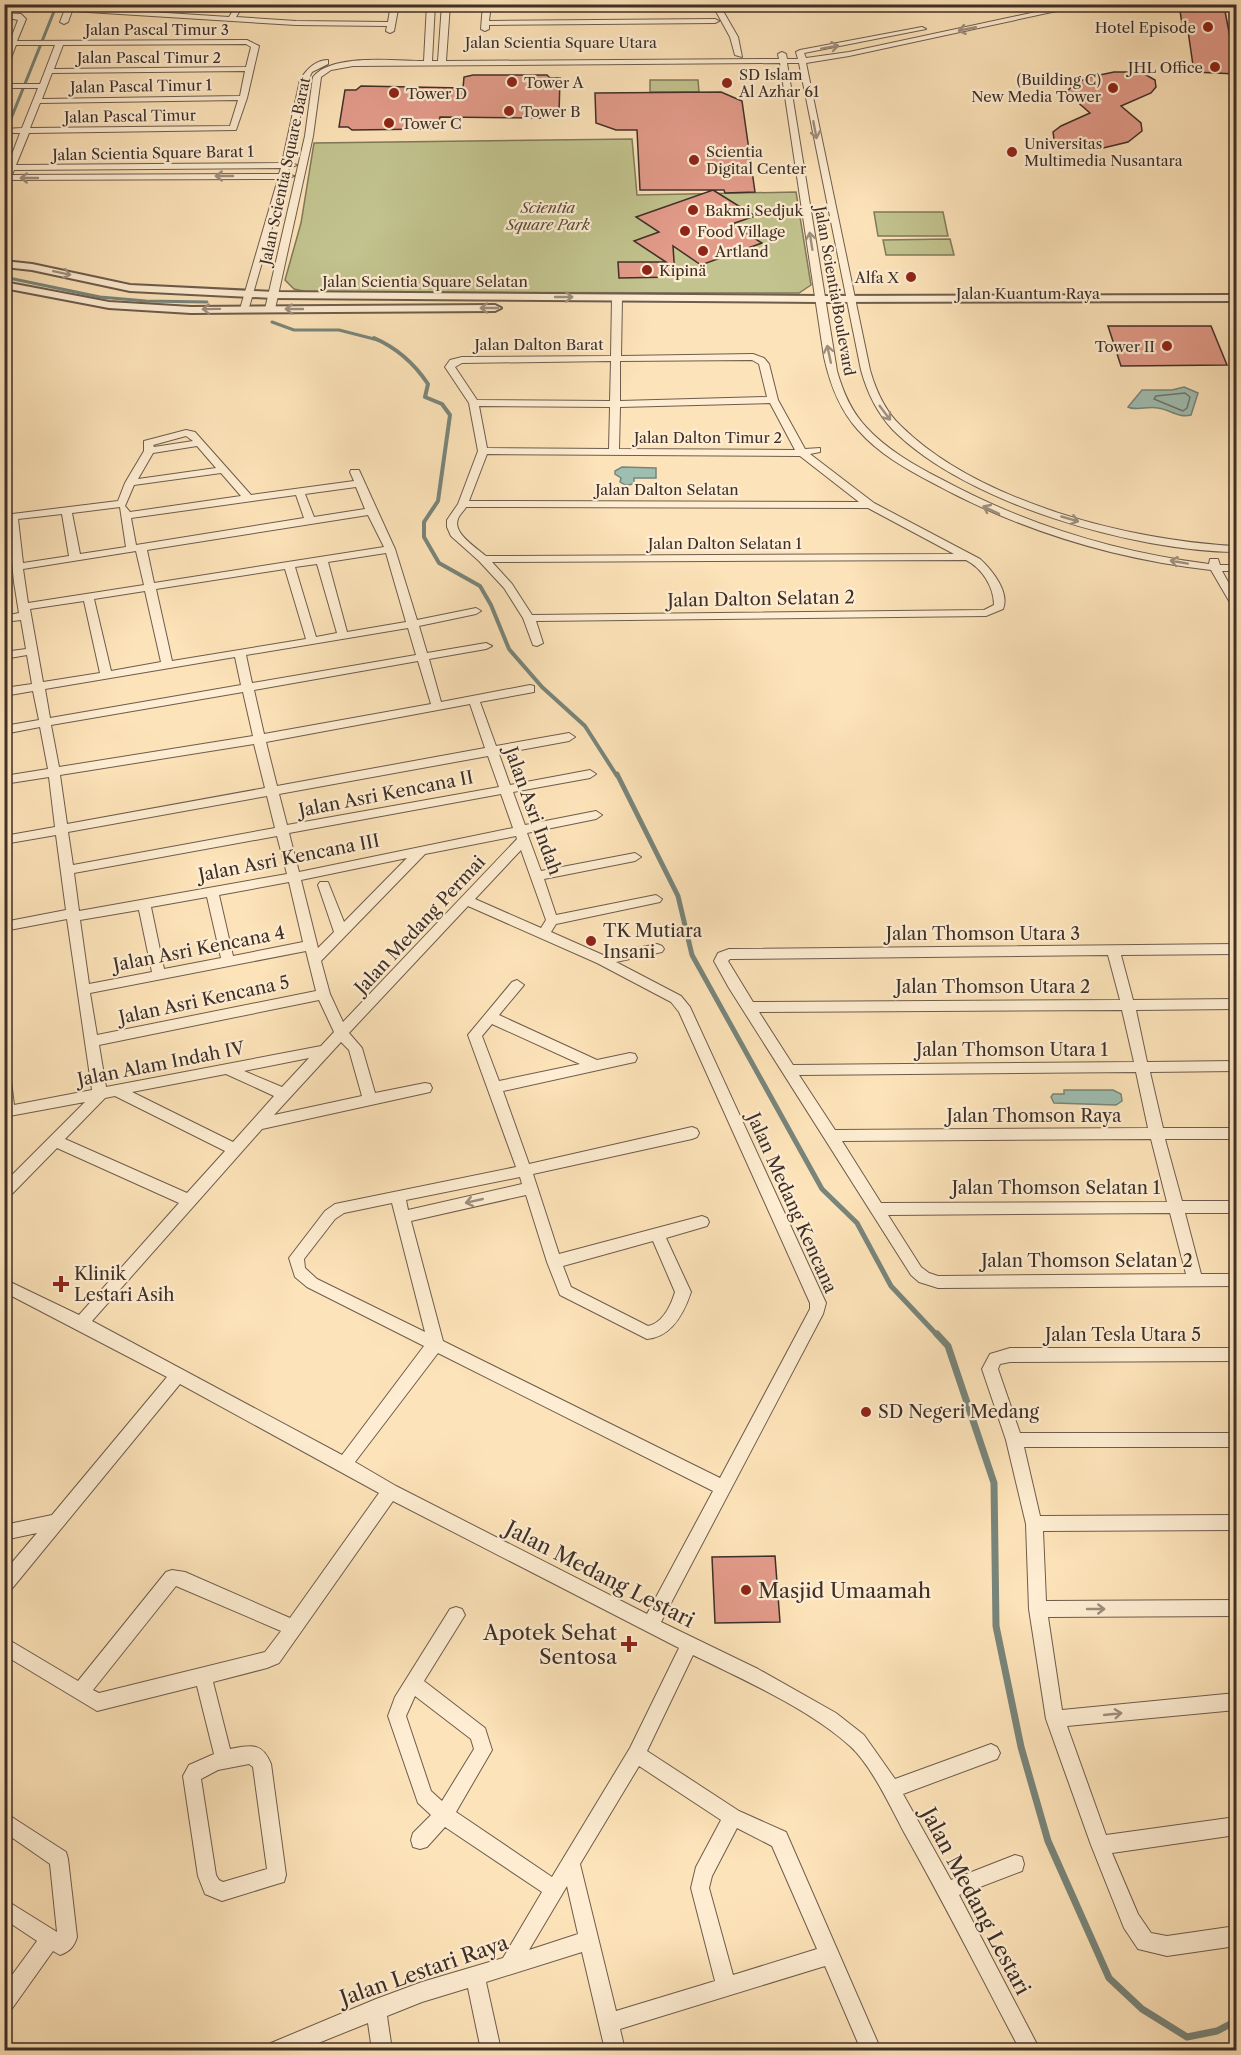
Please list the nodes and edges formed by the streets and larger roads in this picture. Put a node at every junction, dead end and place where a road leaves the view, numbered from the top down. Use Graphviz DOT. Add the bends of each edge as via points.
graph roads {
  1 [pos="241,4"];
  2 [pos="395,4"];
  3 [pos="431,4"];
  4 [pos="446,4"];
  5 [pos="487,4"];
  6 [pos="705,4"];
  7 [pos="715,4"];
  8 [pos="1043,4"];
  9 [pos="1086,4"];
  10 [pos="70,7"];
  11 [pos="4,15"];
  12 [pos="231,19"];
  13 [pos="715,21"];
  14 [pos="64,22"];
  15 [pos="955,22"];
  16 [pos="390,24"];
  17 [pos="936,26"];
  18 [pos="389,33"];
  19 [pos="721,33"];
  20 [pos="4,43"];
  21 [pos="14,43"];
  22 [pos="60,43"];
  23 [pos="739,55"];
  24 [pos="801,57"];
  25 [pos="782,58"];
  26 [pos="340,59"];
  27 [pos="428,60"];
  28 [pos="442,60"];
  29 [pos="353,64"];
  30 [pos="4,66"];
  31 [pos="249,69"];
  32 [pos="50,71"];
  33 [pos="4,86"];
  34 [pos="44,86"];
  35 [pos="243,98"];
  36 [pos="38,101"];
  37 [pos="4,131"];
  38 [pos="26,131"];
  39 [pos="288,149"];
  40 [pos="306,150"];
  41 [pos="285,165"];
  42 [pos="303,165"];
  43 [pos="8,168"];
  44 [pos="283,176"];
  45 [pos="299,176"];
  46 [pos="6,178"];
  47 [pos="4,264"];
  48 [pos="4,285"];
  49 [pos="250,294"];
  50 [pos="274,296"];
  51 [pos="1236,298"];
  52 [pos="617,303"];
  53 [pos="820,303"];
  54 [pos="850,303"];
  55 [pos="1236,308"];
  56 [pos="245,309"];
  57 [pos="270,309"];
  58 [pos="617,359"];
  59 [pos="772,400"];
  60 [pos="474,403"];
  61 [pos="616,404"];
  62 [pos="816,450"];
  63 [pos="483,451"];
  64 [pos="614,452"];
  65 [pos="802,453"];
  66 [pos="945,464"];
  67 [pos="224,470"];
  68 [pos="355,472"];
  69 [pos="927,475"];
  70 [pos="130,483"];
  71 [pos="360,483"];
  72 [pos="299,490"];
  73 [pos="247,497"];
  74 [pos="122,504"];
  75 [pos="463,504"];
  76 [pos="870,504"];
  77 [pos="66,510"];
  78 [pos="370,511"];
  79 [pos="127,515"];
  80 [pos="9,517"];
  81 [pos="310,520"];
  82 [pos="137,548"];
  83 [pos="1210,548"];
  84 [pos="10,549"];
  85 [pos="390,549"];
  86 [pos="1236,550"];
  87 [pos="966,557"];
  88 [pos="75,558"];
  89 [pos="483,559"];
  90 [pos="322,561"];
  91 [pos="18,567"];
  92 [pos="289,567"];
  93 [pos="1215,568"];
  94 [pos="1236,568"];
  95 [pos="19,582"];
  96 [pos="4,584"];
  97 [pos="150,585"];
  98 [pos="88,596"];
  99 [pos="1236,604"];
  100 [pos="24,611"];
  101 [pos="476,612"];
  102 [pos="529,618"];
  103 [pos="4,619"];
  104 [pos="414,624"];
  105 [pos="343,636"];
  106 [pos="312,641"];
  107 [pos="537,643"];
  108 [pos="486,646"];
  109 [pos="32,651"];
  110 [pos="240,653"];
  111 [pos="4,656"];
  112 [pos="422,658"];
  113 [pos="167,665"];
  114 [pos="106,675"];
  115 [pos="38,686"];
  116 [pos="249,688"];
  117 [pos="530,688"];
  118 [pos="4,692"];
  119 [pos="474,700"];
  120 [pos="437,706"];
  121 [pos="46,723"];
  122 [pos="4,730"];
  123 [pos="258,734"];
  124 [pos="568,737"];
  125 [pos="495,749"];
  126 [pos="54,772"];
  127 [pos="590,774"];
  128 [pos="4,780"];
  129 [pos="273,790"];
  130 [pos="504,790"];
  131 [pos="596,815"];
  132 [pos="60,830"];
  133 [pos="278,832"];
  134 [pos="520,833"];
  135 [pos="4,840"];
  136 [pos="422,850"];
  137 [pos="635,857"];
  138 [pos="67,870"];
  139 [pos="538,876"];
  140 [pos="293,877"];
  141 [pos="324,885"];
  142 [pos="212,892"];
  143 [pos="656,899"];
  144 [pos="466,900"];
  145 [pos="144,904"];
  146 [pos="72,915"];
  147 [pos="548,926"];
  148 [pos="4,927"];
  149 [pos="341,933"];
  150 [pos="311,945"];
  151 [pos="657,949"];
  152 [pos="1236,949"];
  153 [pos="1113,951"];
  154 [pos="315,959"];
  155 [pos="602,960"];
  156 [pos="228,962"];
  157 [pos="159,975"];
  158 [pos="517,986"];
  159 [pos="88,989"];
  160 [pos="323,994"];
  161 [pos="1236,1004"];
  162 [pos="1128,1005"];
  163 [pos="750,1007"];
  164 [pos="490,1017"];
  165 [pos="342,1034"];
  166 [pos="92,1041"];
  167 [pos="325,1050"];
  168 [pos="630,1058"];
  169 [pos="595,1065"];
  170 [pos="1236,1066"];
  171 [pos="1142,1067"];
  172 [pos="227,1069"];
  173 [pos="788,1070"];
  174 [pos="4,1081"];
  175 [pos="425,1088"];
  176 [pos="493,1088"];
  177 [pos="117,1091"];
  178 [pos="284,1094"];
  179 [pos="100,1095"];
  180 [pos="369,1101"];
  181 [pos="6,1112"];
  182 [pos="258,1124"];
  183 [pos="692,1132"];
  184 [pos="1236,1133"];
  185 [pos="1157,1135"];
  186 [pos="831,1137"];
  187 [pos="55,1141"];
  188 [pos="235,1150"];
  189 [pos="524,1171"];
  190 [pos="531,1188"];
  191 [pos="4,1193"];
  192 [pos="398,1198"];
  193 [pos="190,1201"];
  194 [pos="1236,1207"];
  195 [pos="1176,1208"];
  196 [pos="875,1209"];
  197 [pos="403,1217"];
  198 [pos="702,1222"];
  199 [pos="657,1234"];
  200 [pos="554,1262"];
  201 [pos="1195,1280"];
  202 [pos="1236,1280"];
  203 [pos="4,1285"];
  204 [pos="81,1323"];
  205 [pos="436,1343"];
  206 [pos="1236,1354"];
  207 [pos="177,1375"];
  208 [pos="1014,1440"];
  209 [pos="1236,1440"];
  210 [pos="344,1464"];
  211 [pos="722,1487"];
  212 [pos="390,1491"];
  213 [pos="57,1521"];
  214 [pos="1236,1522"];
  215 [pos="1034,1524"];
  216 [pos="4,1533"];
  217 [pos="4,1586"];
  218 [pos="1236,1608"];
  219 [pos="1038,1609"];
  220 [pos="456,1615"];
  221 [pos="650,1625"];
  222 [pos="293,1628"];
  223 [pos="4,1645"];
  224 [pos="689,1645"];
  225 [pos="203,1677"];
  226 [pos="414,1684"];
  227 [pos="80,1692"];
  228 [pos="1236,1701"];
  229 [pos="1055,1719"];
  230 [pos="991,1753"];
  231 [pos="636,1754"];
  232 [pos="224,1759"];
  233 [pos="891,1789"];
  234 [pos="444,1815"];
  235 [pos="733,1817"];
  236 [pos="4,1821"];
  237 [pos="1236,1826"];
  238 [pos="420,1840"];
  239 [pos="1100,1845"];
  240 [pos="571,1864"];
  241 [pos="1015,1864"];
  242 [pos="555,1890"];
  243 [pos="947,1891"];
  244 [pos="4,1908"];
  245 [pos="1236,1936"];
  246 [pos="50,1938"];
  247 [pos="588,1941"];
  248 [pos="830,1954"];
  249 [pos="509,1965"];
  250 [pos="475,1975"];
  251 [pos="726,1987"];
  252 [pos="4,2003"];
  253 [pos="376,2009"];
  254 [pos="608,2023"];
  255 [pos="278,2050"];
  256 [pos="382,2050"];
  257 [pos="491,2050"];
  258 [pos="615,2050"];
  259 [pos="871,2050"];
  260 [pos="1029,2050"];
  1 -- 12 [label="street"];
  2 -- 16 [label="street"];
  3 -- 27 [label="street"];
  4 -- 28 [label="street"];
  5 -- 13 [label="street" via="486,26"];
  6 -- 13 [label="street"];
  7 -- 23 [label="street" via="734,37"];
  8 -- 15 [label="street"];
  9 -- 24 [label="street, one-way" via="849,54"];
  10 -- 12 [label="street"];
  10 -- 14 [label="street"];
  11 -- 21 [label="street" via="22,19"];
  12 -- 16 [label="street"];
  13 -- 19 [label="street"];
  16 -- 18 [label="street"];
  24 -- 17 [label="street, one-way"];
  20 -- 21 [label="street, Jalan Pascal Timur 3"];
  21 -- 22 [label="street, Jalan Pascal Timur 3"];
  21 -- 30 [label="street"];
  22 -- 31 [label="street, Jalan Pascal Timur 3" via="253,43"];
  22 -- 32 [label="street"];
  23 -- 25 [label="street, Jalan Scientia Square Utara"];
  23 -- 28 [label="street, Jalan Scientia Square Utara"];
  24 -- 25 [label="street"];
  24 -- 54 [label="street, Jalan Scientia Boulevard, one-way"];
  25 -- 28 [label="street, Jalan Scientia Square Utara"];
  53 -- 25 [label="street, Jalan Scientia Boulevard, one-way"];
  26 -- 27 [label="street, Jalan Scientia Square Utara"];
  26 -- 39 [label="street, Jalan Scientia Square Barat" via="309,71"];
  27 -- 28 [label="street, Jalan Scientia Square Utara"];
  27 -- 29 [label="street, Jalan Scientia Square Utara"];
  29 -- 40 [label="street, Jalan Scientia Square Barat" via="332,67 317,77"];
  31 -- 32 [label="street, Jalan Pascal Timur 2"];
  31 -- 35 [label="street"];
  32 -- 34 [label="street"];
  33 -- 34 [label="street"];
  34 -- 36 [label="street"];
  35 -- 36 [label="street, Jalan Pascal Timur 1"];
  35 -- 38 [label="street, Jalan Pascal Timur" via="233,128"];
  36 -- 38 [label="street"];
  37 -- 38 [label="street, Jalan Pascal Timur"];
  38 -- 43 [label="street"];
  39 -- 40 [label="street"];
  39 -- 41 [label="street, Jalan Scientia Square Barat"];
  40 -- 42 [label="street, Jalan Scientia Square Barat"];
  41 -- 42 [label="street, Jalan Scientia Square Barat 1"];
  41 -- 43 [label="street, Jalan Scientia Square Barat 1"];
  41 -- 44 [label="street, Jalan Scientia Square Barat"];
  42 -- 45 [label="street, Jalan Scientia Square Barat"];
  43 -- 46 [label="street"];
  44 -- 45 [label="street, Jalan Scientia Square Barat 1"];
  44 -- 46 [label="street, Jalan Scientia Square Barat 1, one-way"];
  44 -- 49 [label="street, Jalan Scientia Square Barat"];
  45 -- 50 [label="street, Jalan Scientia Square Barat"];
  47 -- 49 [label="street, Jalan Scientia Square Selatan, one-way" via="130,288"];
  56 -- 48 [label="street, Jalan Scientia Square Selatan, one-way" via="109,305"];
  49 -- 50 [label="street, Jalan Scientia Square Selatan"];
  49 -- 56 [label="street, Jalan Scientia Square Barat"];
  50 -- 52 [label="street, Jalan Scientia Square Selatan, one-way"];
  50 -- 57 [label="street, Jalan Scientia Square Barat"];
  51 -- 54 [label="street, Jalan Kuantum Raya"];
  52 -- 53 [label="street, Jalan Scientia Square Selatan"];
  52 -- 57 [label="street, Jalan Scientia Square Selatan, one-way"];
  52 -- 58 [label="street"];
  53 -- 54 [label="street, Jalan Kuantum Raya"];
  69 -- 53 [label="street, Jalan Scientia Boulevard, one-way" via="883,450 849,412 836,386"];
  54 -- 55 [label="street, Jalan Kuantum Raya"];
  54 -- 66 [label="street, Jalan Scientia Boulevard, one-way" via="868,383 879,406 896,429"];
  56 -- 57 [label="street, Jalan Scientia Square Selatan"];
  58 -- 59 [label="street, Jalan Dalton Barat" via="753,357 764,364"];
  58 -- 60 [label="street, Jalan Dalton Barat" via="453,362 450,367"];
  58 -- 61 [label="street"];
  59 -- 61 [label="street"];
  59 -- 65 [label="street"];
  60 -- 61 [label="street"];
  60 -- 63 [label="street"];
  61 -- 64 [label="street"];
  62 -- 65 [label="street, Jalan Dalton Timur 2"];
  63 -- 64 [label="street, Jalan Dalton Timur 2"];
  63 -- 75 [label="street"];
  64 -- 65 [label="street, Jalan Dalton Timur 2"];
  65 -- 76 [label="street"];
  66 -- 69 [label="street"];
  66 -- 83 [label="street, Jalan Scientia Boulevard, one-way" via="997,491 1060,516 1128,536"];
  67 -- 70 [label="street"];
  67 -- 70 [label="street" via="192,434 186,433 147,445 149,451"];
  67 -- 73 [label="street"];
  68 -- 71 [label="street"];
  93 -- 69 [label="street, Jalan Scientia Boulevard, one-way" via="1125,553 1062,537 1010,519"];
  70 -- 74 [label="street"];
  71 -- 72 [label="street"];
  71 -- 78 [label="street"];
  72 -- 73 [label="street"];
  72 -- 81 [label="street"];
  73 -- 79 [label="street"];
  74 -- 77 [label="street"];
  74 -- 79 [label="street"];
  75 -- 76 [label="street, Jalan Dalton Selatan"];
  75 -- 89 [label="street" via="452,520 452,527"];
  76 -- 87 [label="street"];
  77 -- 80 [label="street"];
  77 -- 88 [label="street"];
  78 -- 81 [label="street"];
  78 -- 85 [label="street"];
  79 -- 82 [label="street"];
  80 -- 84 [label="street"];
  81 -- 82 [label="street"];
  82 -- 88 [label="street"];
  82 -- 97 [label="street"];
  83 -- 86 [label="street, Jalan Scientia Boulevard"];
  83 -- 93 [label="street"];
  84 -- 91 [label="street"];
  85 -- 90 [label="street"];
  85 -- 104 [label="street"];
  87 -- 89 [label="street, Jalan Dalton Selatan 1"];
  87 -- 102 [label="street, Jalan Dalton Selatan 2" via="982,566 1001,600 992,612"];
  88 -- 91 [label="street"];
  89 -- 102 [label="street" via="508,586"];
  90 -- 92 [label="street"];
  90 -- 105 [label="street"];
  91 -- 95 [label="street"];
  92 -- 97 [label="street"];
  92 -- 106 [label="street"];
  93 -- 94 [label="street, Jalan Scientia Boulevard"];
  93 -- 99 [label="street"];
  95 -- 96 [label="street"];
  95 -- 100 [label="street"];
  97 -- 98 [label="street"];
  97 -- 113 [label="street"];
  98 -- 100 [label="street"];
  98 -- 114 [label="street"];
  100 -- 103 [label="street"];
  100 -- 109 [label="street"];
  101 -- 104 [label="street"];
  102 -- 107 [label="street"];
  104 -- 105 [label="street"];
  104 -- 112 [label="street"];
  105 -- 106 [label="street"];
  106 -- 110 [label="street"];
  108 -- 112 [label="street"];
  109 -- 111 [label="street"];
  109 -- 115 [label="street"];
  110 -- 113 [label="street"];
  110 -- 116 [label="street"];
  112 -- 116 [label="street"];
  112 -- 120 [label="street"];
  113 -- 114 [label="street"];
  114 -- 115 [label="street"];
  115 -- 118 [label="street"];
  115 -- 121 [label="street"];
  116 -- 121 [label="street"];
  116 -- 123 [label="street"];
  117 -- 119 [label="street"];
  119 -- 120 [label="street"];
  119 -- 125 [label="street, Jalan Asri Indah"];
  120 -- 123 [label="street"];
  121 -- 122 [label="street"];
  121 -- 126 [label="street"];
  123 -- 126 [label="street"];
  123 -- 129 [label="street"];
  124 -- 125 [label="street"];
  125 -- 129 [label="street"];
  125 -- 130 [label="street, Jalan Asri Indah"];
  126 -- 128 [label="street"];
  126 -- 132 [label="street"];
  127 -- 130 [label="street, Jalan Asri Kencana II"];
  129 -- 132 [label="street"];
  129 -- 133 [label="street"];
  130 -- 133 [label="street, Jalan Asri Kencana II"];
  130 -- 134 [label="street, Jalan Asri Indah"];
  131 -- 134 [label="street, Jalan Asri Kencana III"];
  132 -- 135 [label="street"];
  132 -- 138 [label="street"];
  133 -- 138 [label="street, Jalan Asri Kencana III"];
  133 -- 140 [label="street"];
  134 -- 136 [label="street, Jalan Asri Kencana III"];
  134 -- 139 [label="street, Jalan Asri Indah"];
  134 -- 144 [label="street, Jalan Medang Permai"];
  136 -- 140 [label="street, Jalan Asri Kencana III"];
  136 -- 149 [label="street"];
  137 -- 139 [label="street"];
  138 -- 146 [label="street"];
  139 -- 147 [label="street, Jalan Asri Indah"];
  140 -- 142 [label="street, Jalan Asri Kencana III"];
  140 -- 150 [label="street"];
  141 -- 149 [label="street"];
  142 -- 145 [label="street, Jalan Asri Kencana III"];
  142 -- 156 [label="street"];
  143 -- 147 [label="street"];
  144 -- 147 [label="street, Jalan Medang Kencana"];
  144 -- 165 [label="street, Jalan Medang Permai"];
  145 -- 146 [label="street, Jalan Asri Kencana III"];
  145 -- 157 [label="street"];
  146 -- 148 [label="street, Jalan Asri Kencana III"];
  146 -- 159 [label="street"];
  147 -- 155 [label="street, Jalan Medang Kencana"];
  149 -- 154 [label="street"];
  150 -- 154 [label="street"];
  150 -- 156 [label="street, Jalan Asri Kencana 4"];
  151 -- 155 [label="street"];
  152 -- 153 [label="street, Jalan Thomson Utara 3"];
  153 -- 162 [label="street"];
  153 -- 163 [label="street, Jalan Thomson Utara 3" via="729,954 721,958 721,963"];
  154 -- 160 [label="street"];
  155 -- 211 [label="street, Jalan Medang Kencana" via="676,999 685,1010 818,1303 818,1310"];
  156 -- 157 [label="street, Jalan Asri Kencana 4"];
  157 -- 159 [label="street, Jalan Asri Kencana 4"];
  158 -- 164 [label="street"];
  159 -- 166 [label="street"];
  160 -- 165 [label="street"];
  160 -- 166 [label="street, Jalan Asri Kencana 5"];
  161 -- 162 [label="street, Jalan Thomson Utara 2"];
  162 -- 163 [label="street, Jalan Thomson Utara 2"];
  162 -- 171 [label="street"];
  163 -- 173 [label="street"];
  164 -- 169 [label="street"];
  164 -- 176 [label="street" via="475,1035"];
  165 -- 167 [label="street, Jalan Medang Permai"];
  165 -- 180 [label="street" via="355,1048"];
  166 -- 179 [label="street"];
  167 -- 172 [label="street, Jalan Alam Indah IV"];
  167 -- 178 [label="street, Jalan Medang Permai"];
  168 -- 169 [label="street"];
  169 -- 176 [label="street"];
  170 -- 171 [label="street, Jalan Thomson Utara 1"];
  171 -- 173 [label="street, Jalan Thomson Utara 1"];
  171 -- 185 [label="street"];
  172 -- 177 [label="street, Jalan Alam Indah IV"];
  172 -- 178 [label="street"];
  173 -- 186 [label="street"];
  174 -- 181 [label="street"];
  175 -- 180 [label="street"];
  176 -- 189 [label="street"];
  177 -- 179 [label="street, Jalan Alam Indah IV"];
  177 -- 188 [label="street"];
  178 -- 182 [label="street, Jalan Medang Permai"];
  179 -- 181 [label="street, Jalan Alam Indah IV"];
  179 -- 187 [label="street"];
  180 -- 182 [label="street"];
  182 -- 188 [label="street, Jalan Medang Permai"];
  183 -- 189 [label="street"];
  184 -- 185 [label="street, Jalan Thomson Raya"];
  185 -- 186 [label="street, Jalan Thomson Raya"];
  185 -- 195 [label="street"];
  186 -- 196 [label="street"];
  187 -- 191 [label="street"];
  187 -- 193 [label="street"];
  188 -- 193 [label="street, Jalan Medang Permai"];
  189 -- 190 [label="street"];
  189 -- 192 [label="street"];
  190 -- 197 [label="street, one-way"];
  190 -- 200 [label="street"];
  192 -- 197 [label="street"];
  192 -- 205 [label="street" via="340,1209 330,1215 296,1258 296,1268 312,1283"];
  193 -- 204 [label="street, Jalan Medang Permai"];
  194 -- 195 [label="street, Jalan Thomson Selatan 1"];
  195 -- 196 [label="street, Jalan Thomson Selatan 1"];
  195 -- 201 [label="street"];
  196 -- 201 [label="street, Jalan Thomson Selatan 2" via="916,1271 938,1282"];
  197 -- 205 [label="street"];
  198 -- 199 [label="street"];
  199 -- 200 [label="street"];
  199 -- 200 [label="street" via="683,1292 662,1329 654,1334 565,1291"];
  201 -- 202 [label="street, Jalan Thomson Selatan 2"];
  203 -- 204 [label="street, Jalan Medang Lestari"];
  204 -- 207 [label="street, Jalan Medang Lestari"];
  205 -- 210 [label="street"];
  205 -- 211 [label="street"];
  206 -- 208 [label="street, Jalan Tesla Utara 5" via="1010,1355 995,1359 990,1369"];
  207 -- 210 [label="street, Jalan Medang Lestari"];
  207 -- 213 [label="street"];
  208 -- 209 [label="street"];
  208 -- 215 [label="street"];
  210 -- 212 [label="street, Jalan Medang Lestari"];
  211 -- 221 [label="street, Jalan Medang Kencana"];
  212 -- 221 [label="street, Jalan Medang Lestari"];
  212 -- 222 [label="street"];
  213 -- 216 [label="street"];
  213 -- 217 [label="street"];
  214 -- 215 [label="street"];
  215 -- 219 [label="street"];
  219 -- 218 [label="street, one-way"];
  219 -- 229 [label="street"];
  220 -- 226 [label="street"];
  221 -- 224 [label="street, Jalan Medang Lestari"];
  222 -- 225 [label="street" via="270,1659"];
  222 -- 227 [label="street" via="172,1578"];
  223 -- 227 [label="street"];
  224 -- 231 [label="street"];
  224 -- 233 [label="street, Jalan Medang Lestari" via="830,1719 862,1745"];
  225 -- 227 [label="street" via="96,1702"];
  225 -- 232 [label="street"];
  226 -- 234 [label="street" via="397,1716 424,1797"];
  226 -- 234 [label="street" via="479,1734 482,1741 483,1749"];
  229 -- 228 [label="street, one-way"];
  229 -- 239 [label="street"];
  230 -- 233 [label="street"];
  231 -- 235 [label="street"];
  231 -- 240 [label="street"];
  232 -- 232 [label="street" via="195,1770 192,1776 207,1876 212,1887 222,1892 277,1874 262,1764 257,1756"];
  233 -- 243 [label="street, Jalan Medang Lestari"];
  234 -- 238 [label="street"];
  234 -- 242 [label="street"];
  235 -- 248 [label="street" via="779,1839"];
  235 -- 251 [label="street" via="703,1874 700,1888"];
  236 -- 246 [label="street" via="59,1859 67,1937 63,1945"];
  237 -- 239 [label="street"];
  239 -- 245 [label="street" via="1131,1921 1146,1942 1167,1946"];
  240 -- 242 [label="street"];
  240 -- 247 [label="street"];
  241 -- 243 [label="street"];
  242 -- 249 [label="street"];
  243 -- 260 [label="street, Jalan Medang Lestari"];
  244 -- 246 [label="street"];
  246 -- 252 [label="street"];
  247 -- 249 [label="street, Jalan Lestari Raya"];
  247 -- 254 [label="street"];
  248 -- 251 [label="street"];
  248 -- 259 [label="street"];
  249 -- 250 [label="street, Jalan Lestari Raya"];
  250 -- 253 [label="street, Jalan Lestari Raya"];
  250 -- 257 [label="street"];
  251 -- 254 [label="street"];
  253 -- 255 [label="street, Jalan Lestari Raya"];
  253 -- 256 [label="street"];
  254 -- 258 [label="street"];
}
